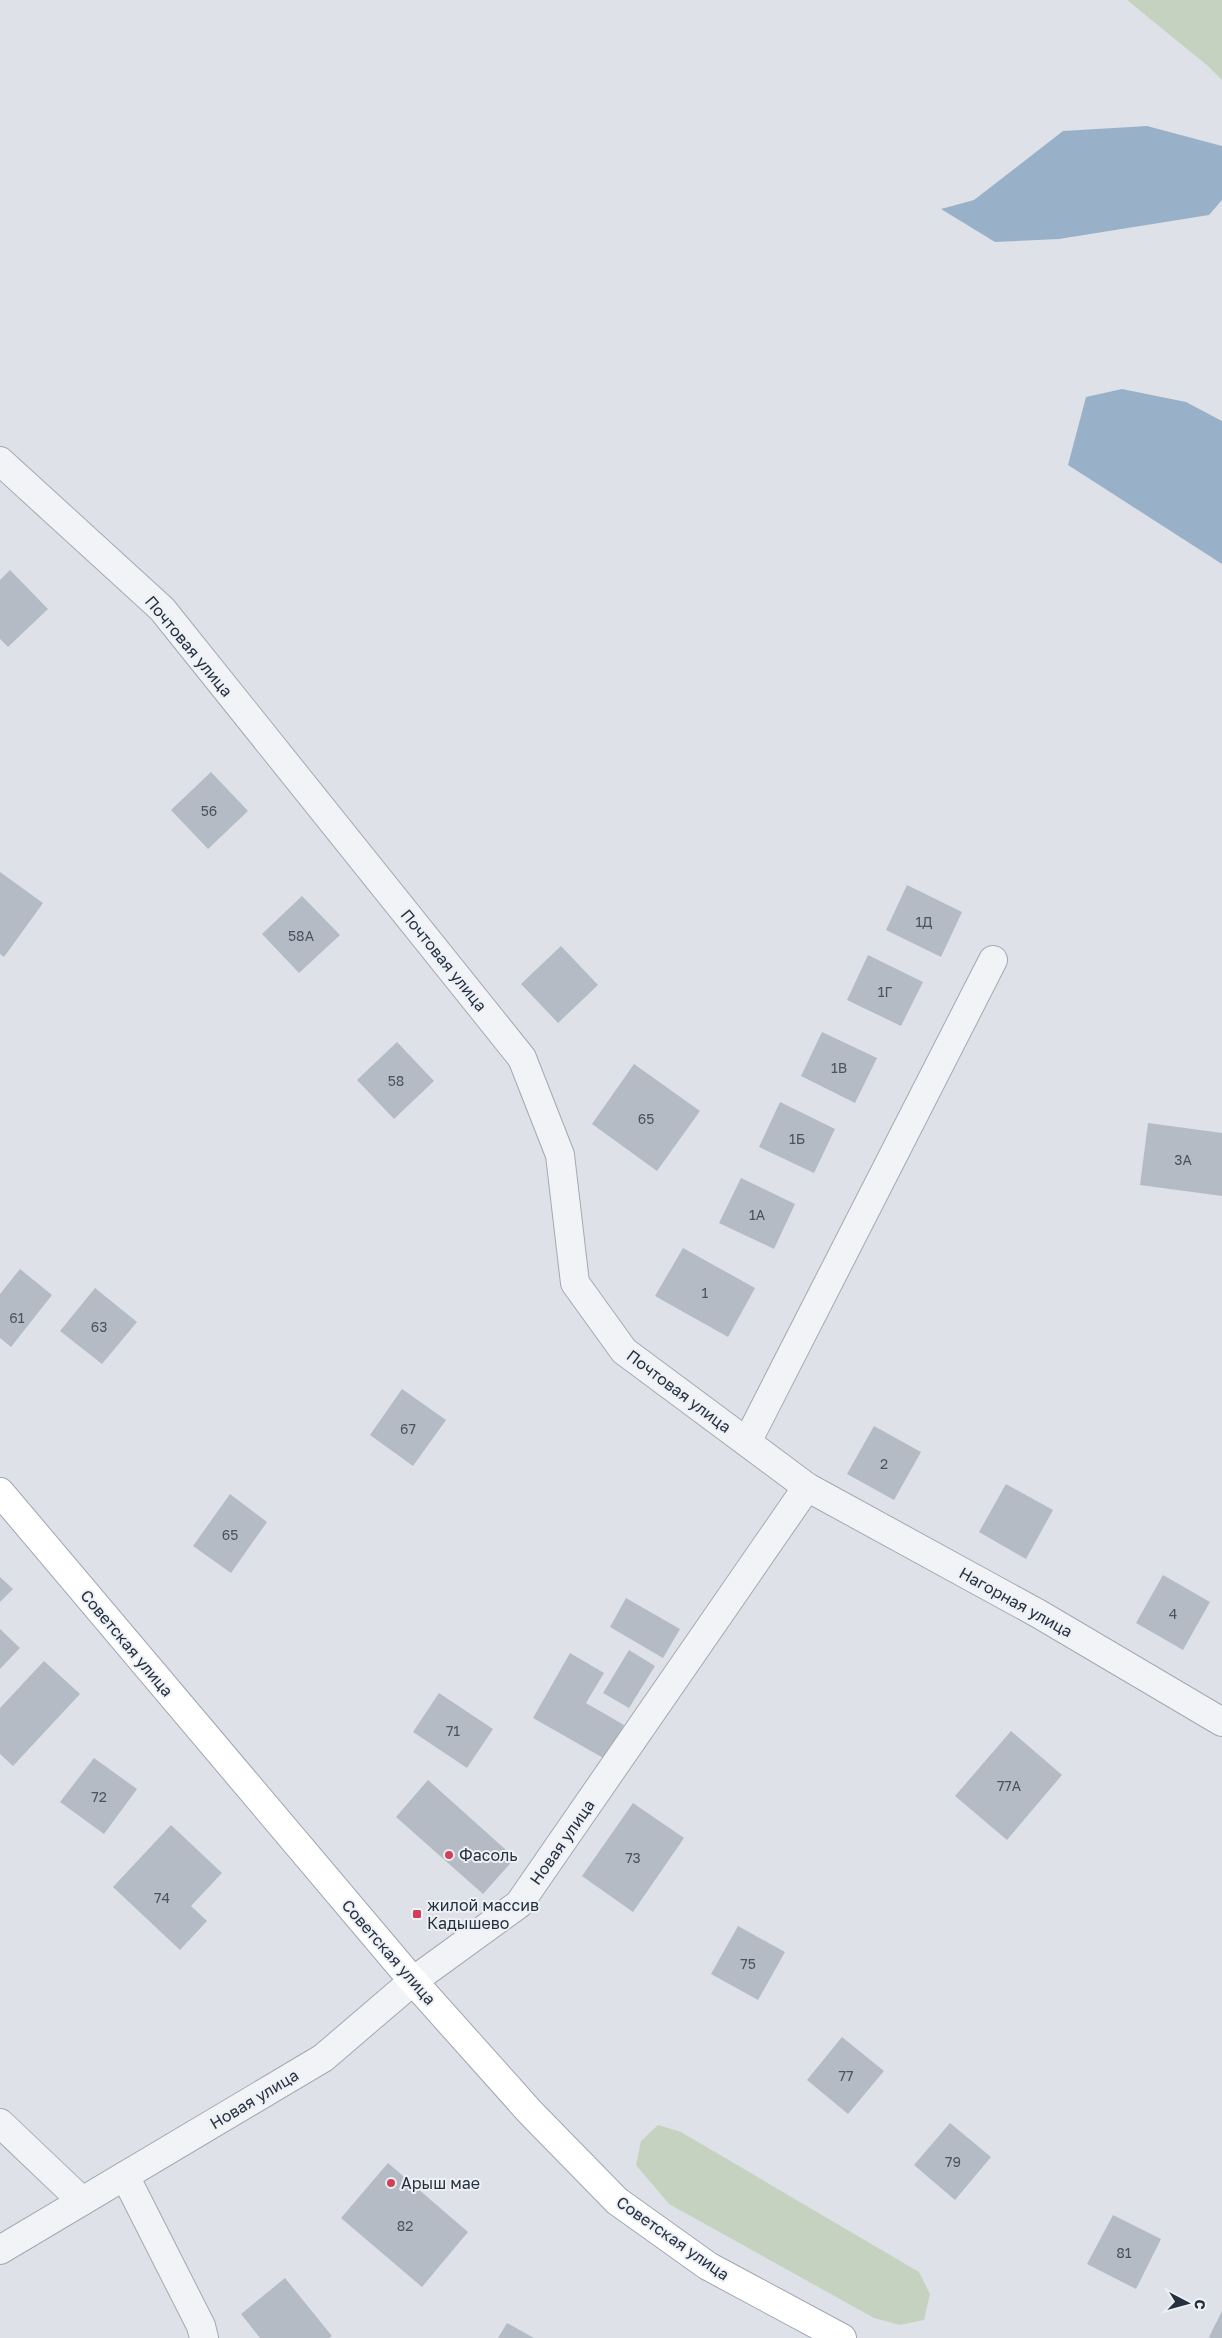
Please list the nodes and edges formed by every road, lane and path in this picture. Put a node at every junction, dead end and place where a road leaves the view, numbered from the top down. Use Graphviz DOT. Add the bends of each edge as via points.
graph roads {
  1 [pos="0,461"];
  2 [pos="993,960"];
  3 [pos="747,1442"];
  4 [pos="807,1487"];
  5 [pos="0,1492"];
  6 [pos="1222,1722"];
  7 [pos="413,1982"];
  8 [pos="0,2123"];
  9 [pos="125,2176"];
  10 [pos="82,2201"];
  11 [pos="0,2250"];
  12 [pos="204,2338"];
  13 [pos="842,2338"];
  1 -- 3 [label="street, Почтовая улица" via="162,609 522,1058 560,1155 575,1283 624,1351"];
  2 -- 3 [label="street"];
  3 -- 4 [label="street, Почтовая улица"];
  4 -- 6 [label="street, Нагорная улица" via="1039,1614"];
  4 -- 7 [label="street, Новая улица" via="519,1904"];
  5 -- 7 [label="main road, Советская улица"];
  7 -- 9 [label="street, Новая улица" via="323,2058"];
  7 -- 13 [label="main road, Советская улица" via="530,2112 617,2201 708,2266"];
  8 -- 10 [label="street"];
  9 -- 10 [label="street, Новая улица"];
  9 -- 12 [label="street" via="201,2326"];
  10 -- 11 [label="street, Новая улица"];
}
